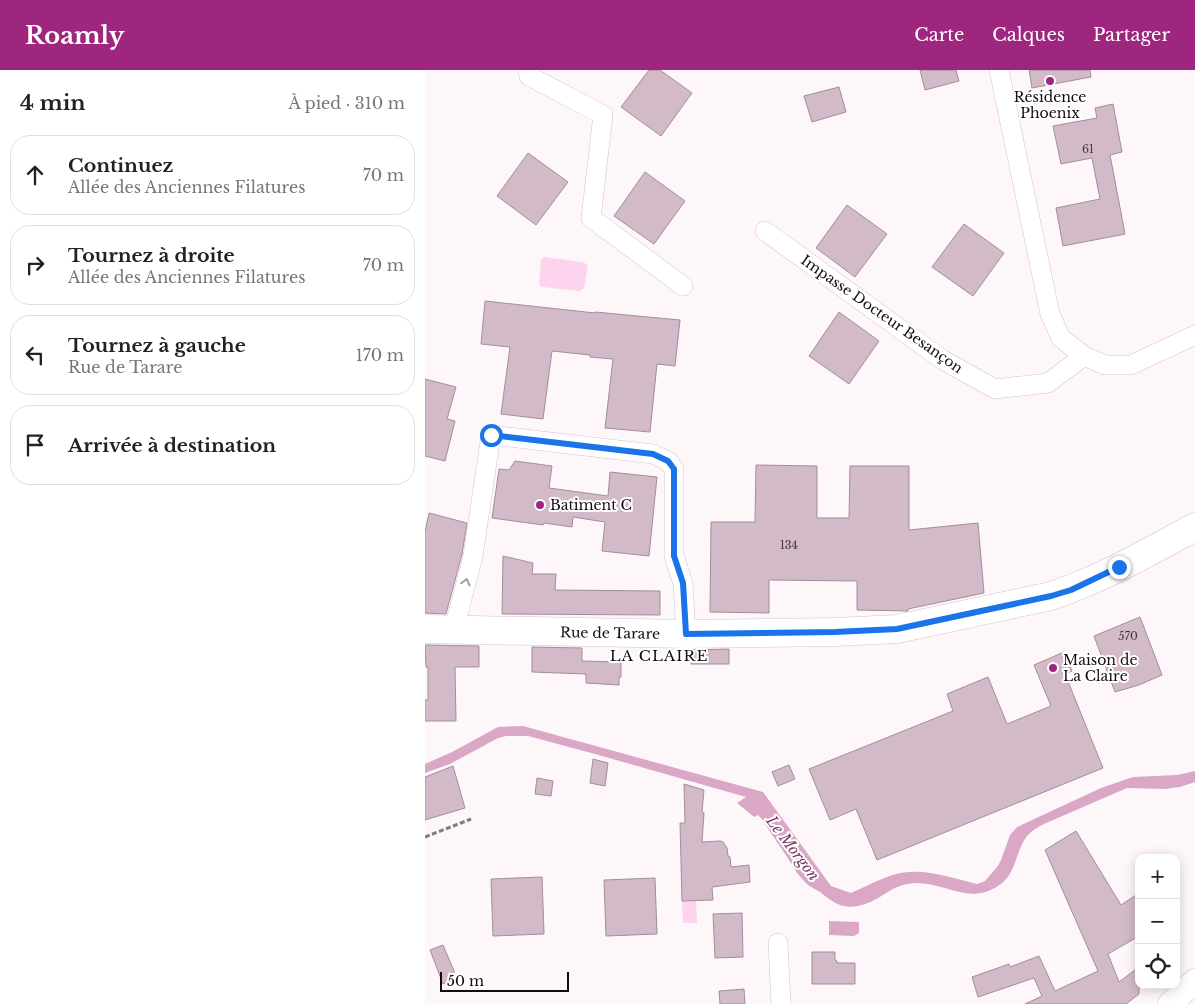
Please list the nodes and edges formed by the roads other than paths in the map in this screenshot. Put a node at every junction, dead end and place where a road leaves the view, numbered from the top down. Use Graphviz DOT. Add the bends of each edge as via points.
graph roads {
  1 [pos="528,70"];
  2 [pos="999,70"];
  3 [pos="765,230"];
  4 [pos="683,286"];
  5 [pos="1195,334"];
  6 [pos="1084,356"];
  7 [pos="1195,526"];
  8 [pos="425,629"];
  9 [pos="454,629"];
  10 [pos="686,634"];
  11 [pos="778,943"];
  12 [pos="1195,981"];
  13 [pos="781,1004"];
  14 [pos="1170,1004"];
  1 -- 4 [label="street" via="529,76 603,115 591,218"];
  2 -- 6 [label="street" via="1049,314 1061,338"];
  3 -- 6 [label="street, Impasse Docteur Besançon" via="943,360 995,389 1048,383"];
  5 -- 6 [label="street" via="1131,365 1105,365"];
  7 -- 10 [label="main road, Rue de Tarare" via="1150,552 1064,592 897,629"];
  8 -- 9 [label="main road, Rue de Tarare"];
  9 -- 10 [label="main road, Rue de Tarare"];
  9 -- 10 [label="street, one-way" via="473,556 491,435 653,454 668,461 674,469 674,556 683,583"];
  11 -- 13 [label="street"];
  12 -- 14 [label="street"];
}
